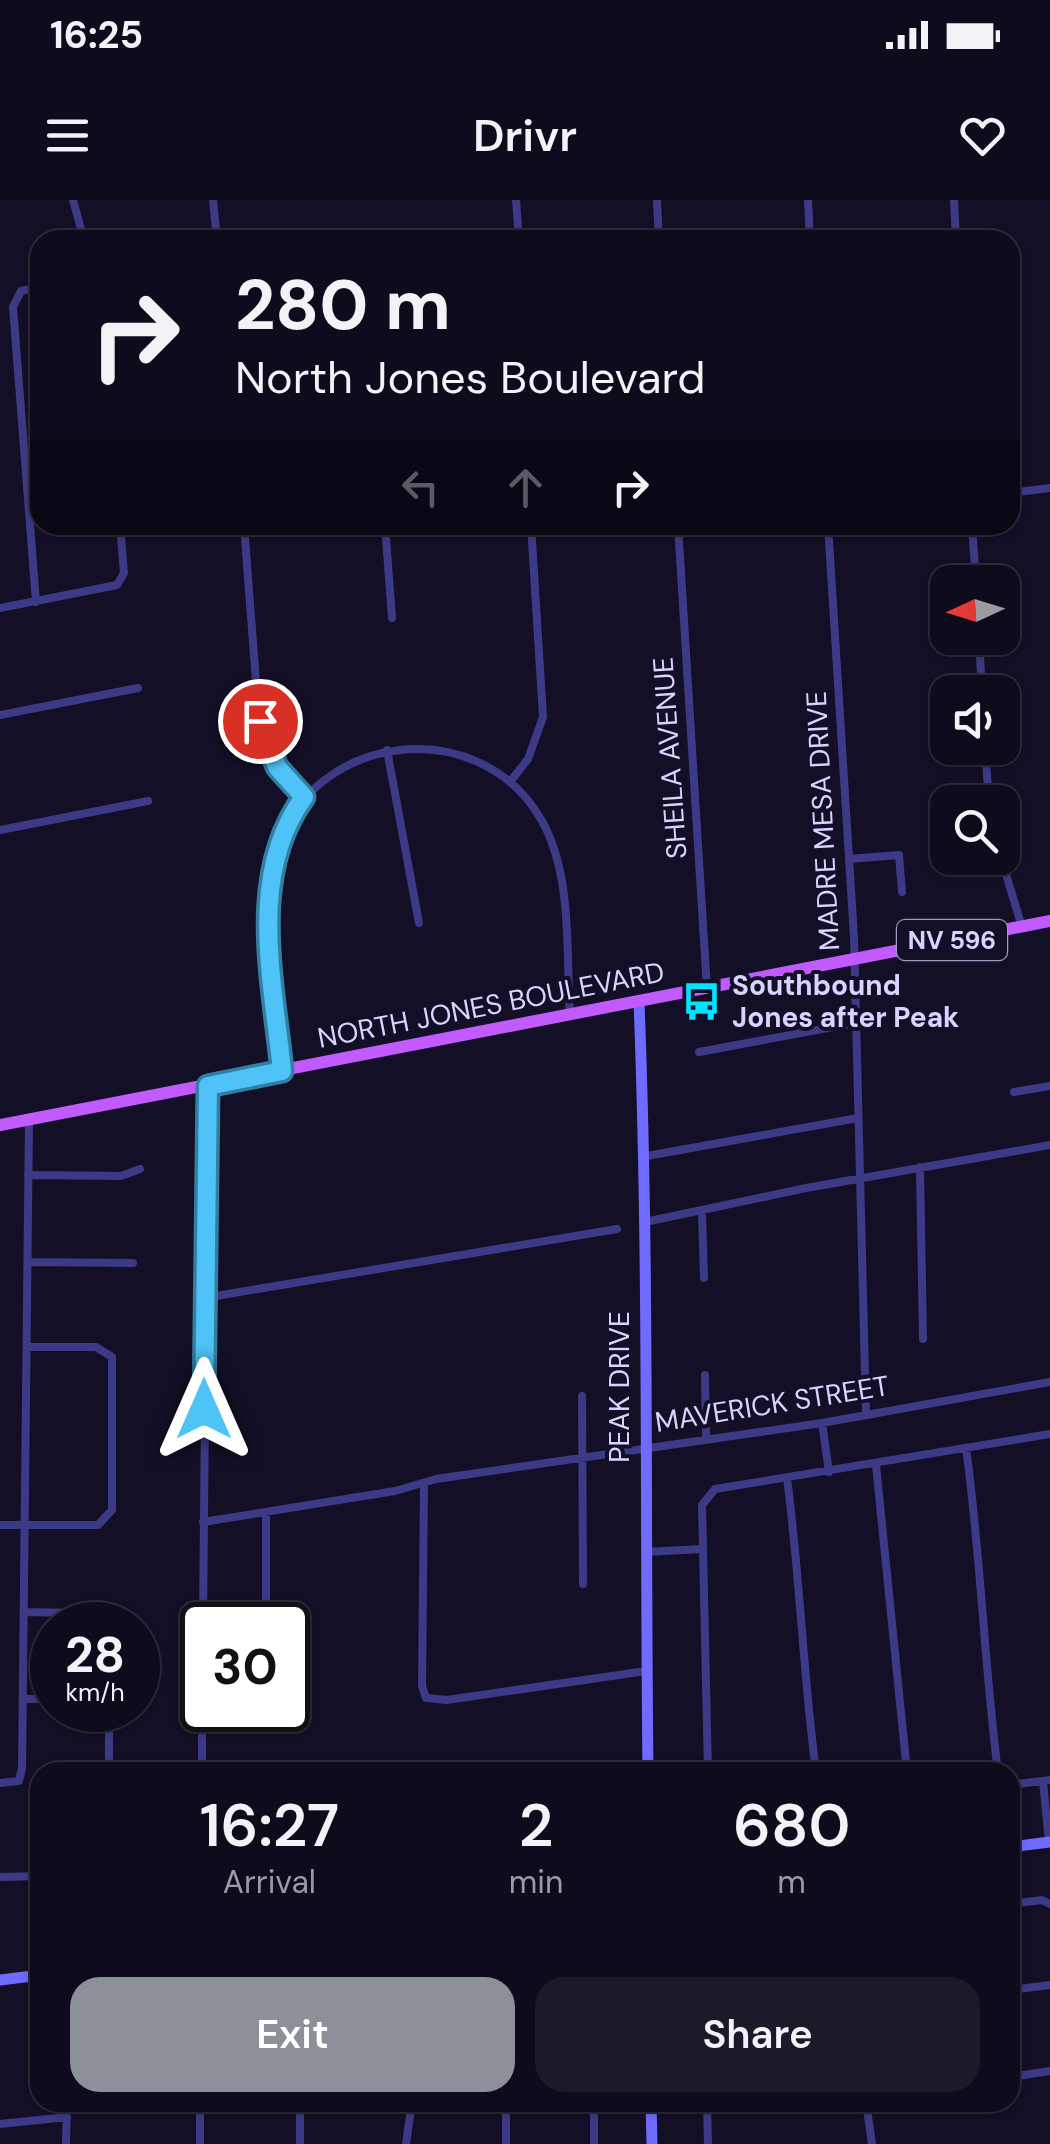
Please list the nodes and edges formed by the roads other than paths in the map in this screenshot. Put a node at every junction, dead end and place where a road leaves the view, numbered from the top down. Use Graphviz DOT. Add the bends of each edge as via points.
graph roads {
  1 [pos="73,200"];
  2 [pos="213,200"];
  3 [pos="516,200"];
  4 [pos="657,200"];
  5 [pos="808,200"];
  6 [pos="954,200"];
  7 [pos="81,230"];
  8 [pos="217,230"];
  9 [pos="518,230"];
  10 [pos="658,230"];
  11 [pos="810,230"];
  12 [pos="956,230"];
  13 [pos="30,291"];
  14 [pos="1050,488"];
  15 [pos="1020,491"];
  16 [pos="30,522"];
  17 [pos="31,535"];
  18 [pos="120,535"];
  19 [pos="245,535"];
  20 [pos="386,535"];
  21 [pos="532,535"];
  22 [pos="679,535"];
  23 [pos="829,535"];
  24 [pos="973,535"];
  25 [pos="975,565"];
  26 [pos="36,602"];
  27 [pos="0,608"];
  28 [pos="392,618"];
  29 [pos="138,688"];
  30 [pos="0,715"];
  31 [pos="387,750"];
  32 [pos="510,782"];
  33 [pos="304,797"];
  34 [pos="148,802"];
  35 [pos="0,830"];
  36 [pos="849,859"];
  37 [pos="1006,875"];
  38 [pos="902,892"];
  39 [pos="419,922"];
  40 [pos="1050,922"];
  41 [pos="1022,927"];
  42 [pos="854,959"];
  43 [pos="707,989"];
  44 [pos="639,1002"];
  45 [pos="570,1016"];
  46 [pos="855,1024"];
  47 [pos="699,1052"];
  48 [pos="282,1071"];
  49 [pos="208,1086"];
  50 [pos="1050,1086"];
  51 [pos="1014,1092"];
  52 [pos="858,1118"];
  53 [pos="29,1120"];
  54 [pos="0,1126"];
  55 [pos="1050,1145"];
  56 [pos="647,1156"];
  57 [pos="920,1167"];
  58 [pos="140,1169"];
  59 [pos="28,1175"];
  60 [pos="859,1179"];
  61 [pos="702,1212"];
  62 [pos="644,1222"];
  63 [pos="617,1229"];
  64 [pos="28,1262"];
  65 [pos="133,1263"];
  66 [pos="704,1278"];
  67 [pos="204,1298"];
  68 [pos="922,1339"];
  69 [pos="27,1347"];
  70 [pos="705,1374"];
  71 [pos="1050,1382"];
  72 [pos="582,1396"];
  73 [pos="866,1414"];
  74 [pos="822,1423"];
  75 [pos="1050,1434"];
  76 [pos="706,1437"];
  77 [pos="643,1446"];
  78 [pos="966,1448"];
  79 [pos="582,1455"];
  80 [pos="876,1465"];
  81 [pos="829,1472"];
  82 [pos="787,1478"];
  83 [pos="424,1483"];
  84 [pos="266,1512"];
  85 [pos="203,1522"];
  86 [pos="0,1525"];
  87 [pos="25,1526"];
  88 [pos="704,1550"];
  89 [pos="645,1552"];
  90 [pos="583,1584"];
  91 [pos="202,1602"];
  92 [pos="266,1602"];
  93 [pos="24,1612"];
  94 [pos="30,1612"];
  95 [pos="646,1671"];
  96 [pos="24,1699"];
  97 [pos="30,1699"];
  98 [pos="108,1732"];
  99 [pos="202,1732"];
  100 [pos="109,1762"];
  101 [pos="202,1762"];
  102 [pos="648,1762"];
  103 [pos="708,1762"];
  104 [pos="815,1762"];
  105 [pos="905,1762"];
  106 [pos="997,1762"];
  107 [pos="1046,1780"];
  108 [pos="0,1784"];
  109 [pos="1020,1784"];
  110 [pos="1049,1842"];
  111 [pos="1020,1846"];
  112 [pos="30,1876"];
  113 [pos="0,1877"];
  114 [pos="1020,1903"];
  115 [pos="1050,1904"];
  116 [pos="30,1976"];
  117 [pos="0,1980"];
  118 [pos="1050,1985"];
  119 [pos="1020,1989"];
  120 [pos="1050,2071"];
  121 [pos="1020,2076"];
  122 [pos="67,2112"];
  123 [pos="200,2112"];
  124 [pos="300,2112"];
  125 [pos="411,2112"];
  126 [pos="506,2112"];
  127 [pos="594,2112"];
  128 [pos="651,2112"];
  129 [pos="707,2112"];
  130 [pos="867,2112"];
  131 [pos="67,2116"];
  132 [pos="0,2124"];
  133 [pos="66,2144"];
  134 [pos="200,2144"];
  135 [pos="300,2144"];
  136 [pos="406,2144"];
  137 [pos="506,2144"];
  138 [pos="594,2144"];
  139 [pos="652,2144"];
  140 [pos="708,2144"];
  141 [pos="872,2144"];
  1 -- 7 [label="street"];
  2 -- 8 [label="street"];
  3 -- 9 [label="street"];
  4 -- 10 [label="street"];
  5 -- 11 [label="street"];
  6 -- 12 [label="street"];
  13 -- 16 [label="street" via="17,296 14,307"];
  14 -- 15 [label="street"];
  17 -- 26 [label="street"];
  18 -- 26 [label="street" via="122,580 116,585"];
  19 -- 33 [label="street" via="263,738 277,767"];
  20 -- 28 [label="street"];
  21 -- 32 [label="street" via="543,717 528,759"];
  22 -- 43 [label="street, SHEILA AVENUE"];
  23 -- 36 [label="street, MADRE MESA DRIVE"];
  24 -- 25 [label="street"];
  26 -- 27 [label="street"];
  29 -- 30 [label="street"];
  31 -- 32 [label="street" via="439,748"];
  31 -- 33 [label="street" via="329,774"];
  31 -- 39 [label="street"];
  32 -- 45 [label="street" via="540,816 556,856"];
  33 -- 48 [label="street" via="275,850 268,882"];
  34 -- 35 [label="street"];
  36 -- 38 [label="street" via="899,855"];
  36 -- 42 [label="street, MADRE MESA DRIVE"];
  37 -- 41 [label="street"];
  40 -- 41 [label="main road, NORTH JONES BOULEVARD / NV 596"];
  41 -- 42 [label="main road, NORTH JONES BOULEVARD / NV 596"];
  42 -- 43 [label="main road, NORTH JONES BOULEVARD / NV 596"];
  42 -- 46 [label="street, MADRE MESA DRIVE"];
  43 -- 44 [label="main road, NORTH JONES BOULEVARD / NV 596"];
  44 -- 45 [label="main road, NORTH JONES BOULEVARD / NV 596"];
  44 -- 56 [label="street, PEAK DRIVE"];
  45 -- 48 [label="main road, NORTH JONES BOULEVARD / NV 596"];
  46 -- 47 [label="street"];
  46 -- 52 [label="street, MADRE MESA DRIVE"];
  48 -- 49 [label="main road, NORTH JONES BOULEVARD / NV 596"];
  49 -- 53 [label="main road, NORTH JONES BOULEVARD / NV 596"];
  49 -- 67 [label="street"];
  50 -- 51 [label="street"];
  52 -- 56 [label="street"];
  52 -- 60 [label="street, MADRE MESA DRIVE"];
  53 -- 54 [label="main road, NORTH JONES BOULEVARD / NV 596"];
  53 -- 59 [label="street"];
  55 -- 57 [label="street"];
  56 -- 62 [label="street, PEAK DRIVE"];
  57 -- 60 [label="street"];
  57 -- 68 [label="street"];
  58 -- 59 [label="street" via="121,1176"];
  59 -- 64 [label="street"];
  60 -- 61 [label="street"];
  60 -- 73 [label="street, MADRE MESA DRIVE"];
  61 -- 62 [label="street"];
  61 -- 66 [label="street"];
  62 -- 77 [label="street, PEAK DRIVE"];
  63 -- 67 [label="street"];
  64 -- 65 [label="street"];
  64 -- 69 [label="street"];
  67 -- 85 [label="street"];
  69 -- 87 [label="street"];
  69 -- 87 [label="street" via="106,1350 113,1363 112,1510 98,1525"];
  70 -- 76 [label="street"];
  71 -- 73 [label="street, MAVERICK STREET"];
  72 -- 79 [label="street"];
  73 -- 74 [label="street, MAVERICK STREET"];
  74 -- 76 [label="street, MAVERICK STREET"];
  74 -- 81 [label="street"];
  75 -- 78 [label="street"];
  76 -- 77 [label="street, MAVERICK STREET"];
  77 -- 79 [label="street, MAVERICK STREET"];
  77 -- 89 [label="street, PEAK DRIVE"];
  78 -- 80 [label="street"];
  78 -- 106 [label="street"];
  79 -- 83 [label="street, MAVERICK STREET"];
  79 -- 90 [label="street"];
  80 -- 81 [label="street"];
  80 -- 105 [label="street"];
  81 -- 82 [label="street"];
  82 -- 88 [label="street" via="707,1494"];
  82 -- 104 [label="street"];
  83 -- 84 [label="street, MAVERICK STREET"];
  83 -- 95 [label="street" via="426,1698"];
  84 -- 85 [label="street, MAVERICK STREET"];
  84 -- 92 [label="street"];
  85 -- 91 [label="street"];
  86 -- 87 [label="street"];
  87 -- 93 [label="street"];
  88 -- 89 [label="street"];
  88 -- 103 [label="street"];
  89 -- 95 [label="street, PEAK DRIVE"];
  93 -- 94 [label="street"];
  93 -- 96 [label="street"];
  95 -- 102 [label="street, PEAK DRIVE"];
  96 -- 97 [label="street"];
  96 -- 108 [label="street" via="19,1780"];
  98 -- 100 [label="street"];
  99 -- 101 [label="street"];
  107 -- 109 [label="street"];
  107 -- 110 [label="street"];
  110 -- 111 [label="street"];
  112 -- 113 [label="street"];
  114 -- 115 [label="street"];
  116 -- 117 [label="street"];
  118 -- 119 [label="street"];
  120 -- 121 [label="street"];
  122 -- 131 [label="street"];
  123 -- 134 [label="street"];
  124 -- 135 [label="street"];
  125 -- 136 [label="street"];
  126 -- 137 [label="street"];
  127 -- 138 [label="street"];
  128 -- 139 [label="street"];
  129 -- 140 [label="street"];
  130 -- 141 [label="street"];
  131 -- 132 [label="street"];
  131 -- 133 [label="street"];
}
